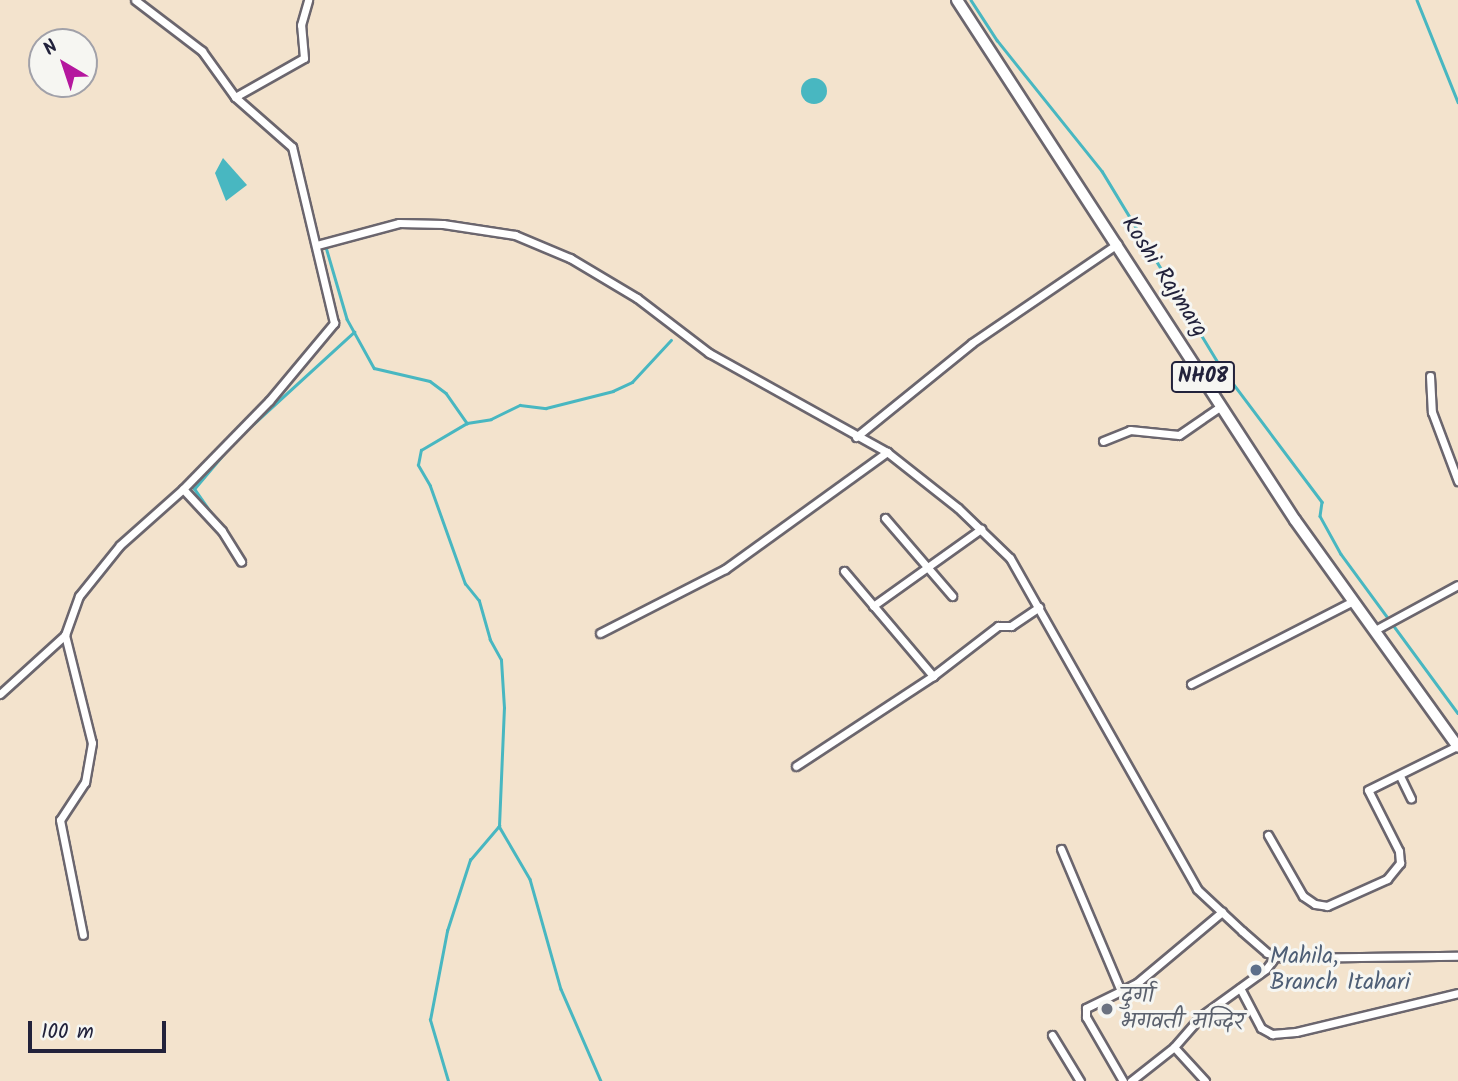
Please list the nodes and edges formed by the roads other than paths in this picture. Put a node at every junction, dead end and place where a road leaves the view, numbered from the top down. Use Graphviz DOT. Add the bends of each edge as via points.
graph roads {
  1 [pos="135,0"];
  2 [pos="308,0"];
  3 [pos="957,0"];
  4 [pos="235,97"];
  5 [pos="1118,243"];
  6 [pos="317,245"];
  7 [pos="1430,376"];
  8 [pos="1222,406"];
  9 [pos="856,437"];
  10 [pos="1103,441"];
  11 [pos="887,452"];
  12 [pos="1458,481"];
  13 [pos="183,489"];
  14 [pos="885,518"];
  15 [pos="981,529"];
  16 [pos="241,562"];
  17 [pos="925,566"];
  18 [pos="844,571"];
  19 [pos="1458,585"];
  20 [pos="952,596"];
  21 [pos="1353,601"];
  22 [pos="873,606"];
  23 [pos="1039,607"];
  24 [pos="1375,630"];
  25 [pos="600,633"];
  26 [pos="65,635"];
  27 [pos="933,676"];
  28 [pos="1191,684"];
  29 [pos="0,694"];
  30 [pos="1458,746"];
  31 [pos="796,766"];
  32 [pos="1400,776"];
  33 [pos="1411,799"];
  34 [pos="1268,835"];
  35 [pos="1061,849"];
  36 [pos="1222,912"];
  37 [pos="83,935"];
  38 [pos="1458,956"];
  39 [pos="1275,957"];
  40 [pos="1240,988"];
  41 [pos="1121,991"];
  42 [pos="1458,993"];
  43 [pos="1052,1035"];
  44 [pos="1174,1047"];
  45 [pos="1080,1081"];
  46 [pos="1123,1081"];
  47 [pos="1131,1081"];
  48 [pos="1205,1081"];
  1 -- 4 [label="street" via="202,51"];
  2 -- 4 [label="street" via="301,24 304,58"];
  3 -- 5 [label="main road, Koshi Rajmarg / NH08"];
  4 -- 6 [label="street" via="292,147"];
  5 -- 8 [label="main road, Koshi Rajmarg / NH08"];
  5 -- 9 [label="street" via="972,343"];
  6 -- 9 [label="street" via="399,223 443,224 515,236 570,258 637,298 709,353"];
  6 -- 13 [label="street" via="334,323 277,391"];
  7 -- 12 [label="street" via="1432,412"];
  8 -- 10 [label="street" via="1179,435 1130,430"];
  8 -- 21 [label="main road, Koshi Rajmarg / NH08"];
  9 -- 11 [label="street"];
  11 -- 15 [label="street"];
  11 -- 25 [label="street" via="725,569"];
  13 -- 16 [label="street" via="222,531"];
  13 -- 26 [label="street" via="120,545 79,596"];
  14 -- 17 [label="street"];
  15 -- 17 [label="street"];
  15 -- 23 [label="street" via="1010,558"];
  17 -- 20 [label="street"];
  17 -- 22 [label="street"];
  18 -- 22 [label="street"];
  19 -- 24 [label="street"];
  21 -- 24 [label="main road, Koshi Rajmarg / NH08"];
  21 -- 28 [label="street"];
  22 -- 27 [label="street"];
  23 -- 27 [label="street" via="1011,626 998,626"];
  23 -- 36 [label="street" via="1197,889"];
  24 -- 30 [label="main road, Koshi Rajmarg / NH08"];
  26 -- 29 [label="street"];
  26 -- 37 [label="street" via="92,743 85,782 60,820"];
  27 -- 31 [label="street"];
  30 -- 32 [label="street"];
  32 -- 33 [label="street"];
  32 -- 34 [label="street" via="1368,790 1399,851 1396,873 1327,906 1303,896"];
  35 -- 41 [label="street"];
  36 -- 39 [label="street"];
  36 -- 41 [label="street" via="1137,984"];
  38 -- 39 [label="street"];
  39 -- 40 [label="street"];
  40 -- 42 [label="street" via="1261,1028 1272,1034"];
  40 -- 44 [label="street" via="1201,1016"];
  41 -- 46 [label="street" via="1086,1008 1085,1013"];
  43 -- 45 [label="street"];
  44 -- 47 [label="street"];
  44 -- 48 [label="street"];
}
